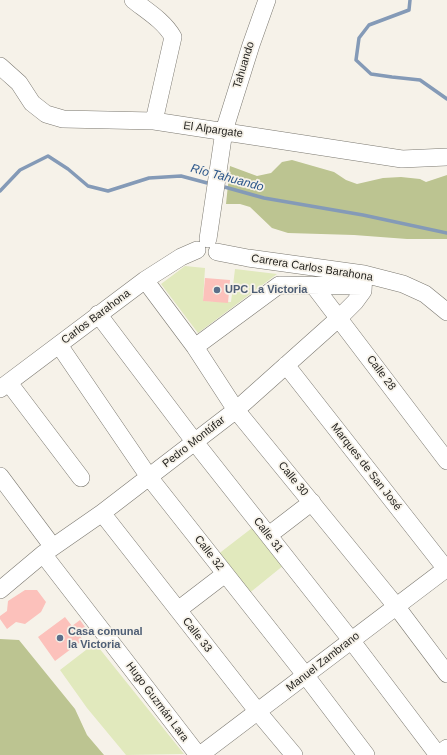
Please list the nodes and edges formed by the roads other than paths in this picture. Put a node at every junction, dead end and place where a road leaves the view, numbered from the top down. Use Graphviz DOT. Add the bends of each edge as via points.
graph roads {
  1 [pos="133,0"];
  2 [pos="267,0"];
  3 [pos="0,66"];
  4 [pos="154,121"];
  5 [pos="223,137"];
  6 [pos="447,157"];
  7 [pos="207,247"];
  8 [pos="145,280"];
  9 [pos="364,280"];
  10 [pos="314,286"];
  11 [pos="447,312"];
  12 [pos="98,314"];
  13 [pos="339,318"];
  14 [pos="59,345"];
  15 [pos="195,347"];
  16 [pos="286,365"];
  17 [pos="4,386"];
  18 [pos="236,410"];
  19 [pos="194,441"];
  20 [pos="447,461"];
  21 [pos="0,476"];
  22 [pos="149,477"];
  23 [pos="81,478"];
  24 [pos="312,502"];
  25 [pos="102,513"];
  26 [pos="269,535"];
  27 [pos="48,550"];
  28 [pos="446,569"];
  29 [pos="225,574"];
  30 [pos="3,582"];
  31 [pos="396,606"];
  32 [pos="178,610"];
  33 [pos="351,640"];
  34 [pos="447,674"];
  35 [pos="306,676"];
  36 [pos="258,712"];
  37 [pos="447,748"];
  38 [pos="199,755"];
  39 [pos="294,755"];
  40 [pos="366,755"];
  41 [pos="438,755"];
  1 -- 4 [label="street" via="162,23 173,37"];
  2 -- 5 [label="street, Tahuando"];
  3 -- 4 [label="street, El Alpargate" via="19,83 32,103 46,114 63,119"];
  4 -- 5 [label="street, El Alpargate"];
  5 -- 6 [label="street, El Alpargate" via="402,159"];
  5 -- 7 [label="street, Tahuando"];
  7 -- 8 [label="street, Carlos Barahona" via="181,257"];
  7 -- 9 [label="street, Carrera Carlos Barahona" via="248,258"];
  8 -- 12 [label="street, Carlos Barahona"];
  8 -- 15 [label="street, Calle 30"];
  9 -- 10 [label="street"];
  9 -- 11 [label="street, Carrera Carlos Barahona" via="403,284 425,294"];
  9 -- 13 [label="street, Pedro Montúfar" via="363,291"];
  10 -- 13 [label="street, Calle 28"];
  10 -- 15 [label="street" via="279,285"];
  12 -- 14 [label="street, Carlos Barahona"];
  12 -- 19 [label="street, Calle 31"];
  13 -- 16 [label="street, Pedro Montúfar"];
  13 -- 20 [label="street, Calle 28"];
  14 -- 17 [label="street, Carlos Barahona"];
  14 -- 22 [label="street, Calle 32"];
  15 -- 18 [label="street, Calle 30"];
  16 -- 18 [label="street, Pedro Montúfar"];
  16 -- 28 [label="street, Marques de San José"];
  17 -- 23 [label="street"];
  18 -- 19 [label="street, Pedro Montúfar"];
  18 -- 24 [label="street, Calle 30"];
  19 -- 22 [label="street, Pedro Montúfar"];
  19 -- 26 [label="street, Calle 31"];
  21 -- 27 [label="street, Hugo Guzmán Lara"];
  22 -- 25 [label="street, Pedro Montúfar"];
  22 -- 29 [label="street, Calle 32"];
  24 -- 26 [label="street"];
  24 -- 31 [label="street, Calle 30"];
  25 -- 27 [label="street, Pedro Montúfar"];
  25 -- 32 [label="street, Calle 33"];
  26 -- 33 [label="street, Calle 31"];
  27 -- 30 [label="street, Pedro Montúfar"];
  27 -- 38 [label="street, Hugo Guzmán Lara"];
  28 -- 31 [label="street, Manuel Zambrano"];
  29 -- 32 [label="street"];
  29 -- 35 [label="street, Calle 32"];
  31 -- 33 [label="street, Manuel Zambrano"];
  31 -- 34 [label="street, Calle 30"];
  32 -- 36 [label="street, Calle 33"];
  33 -- 35 [label="street, Manuel Zambrano"];
  33 -- 41 [label="street, Calle 31"];
  35 -- 36 [label="street, Manuel Zambrano"];
  35 -- 40 [label="street, Calle 32"];
  36 -- 38 [label="street, Manuel Zambrano"];
  36 -- 39 [label="street, Calle 33"];
  37 -- 41 [label="street"];
}
